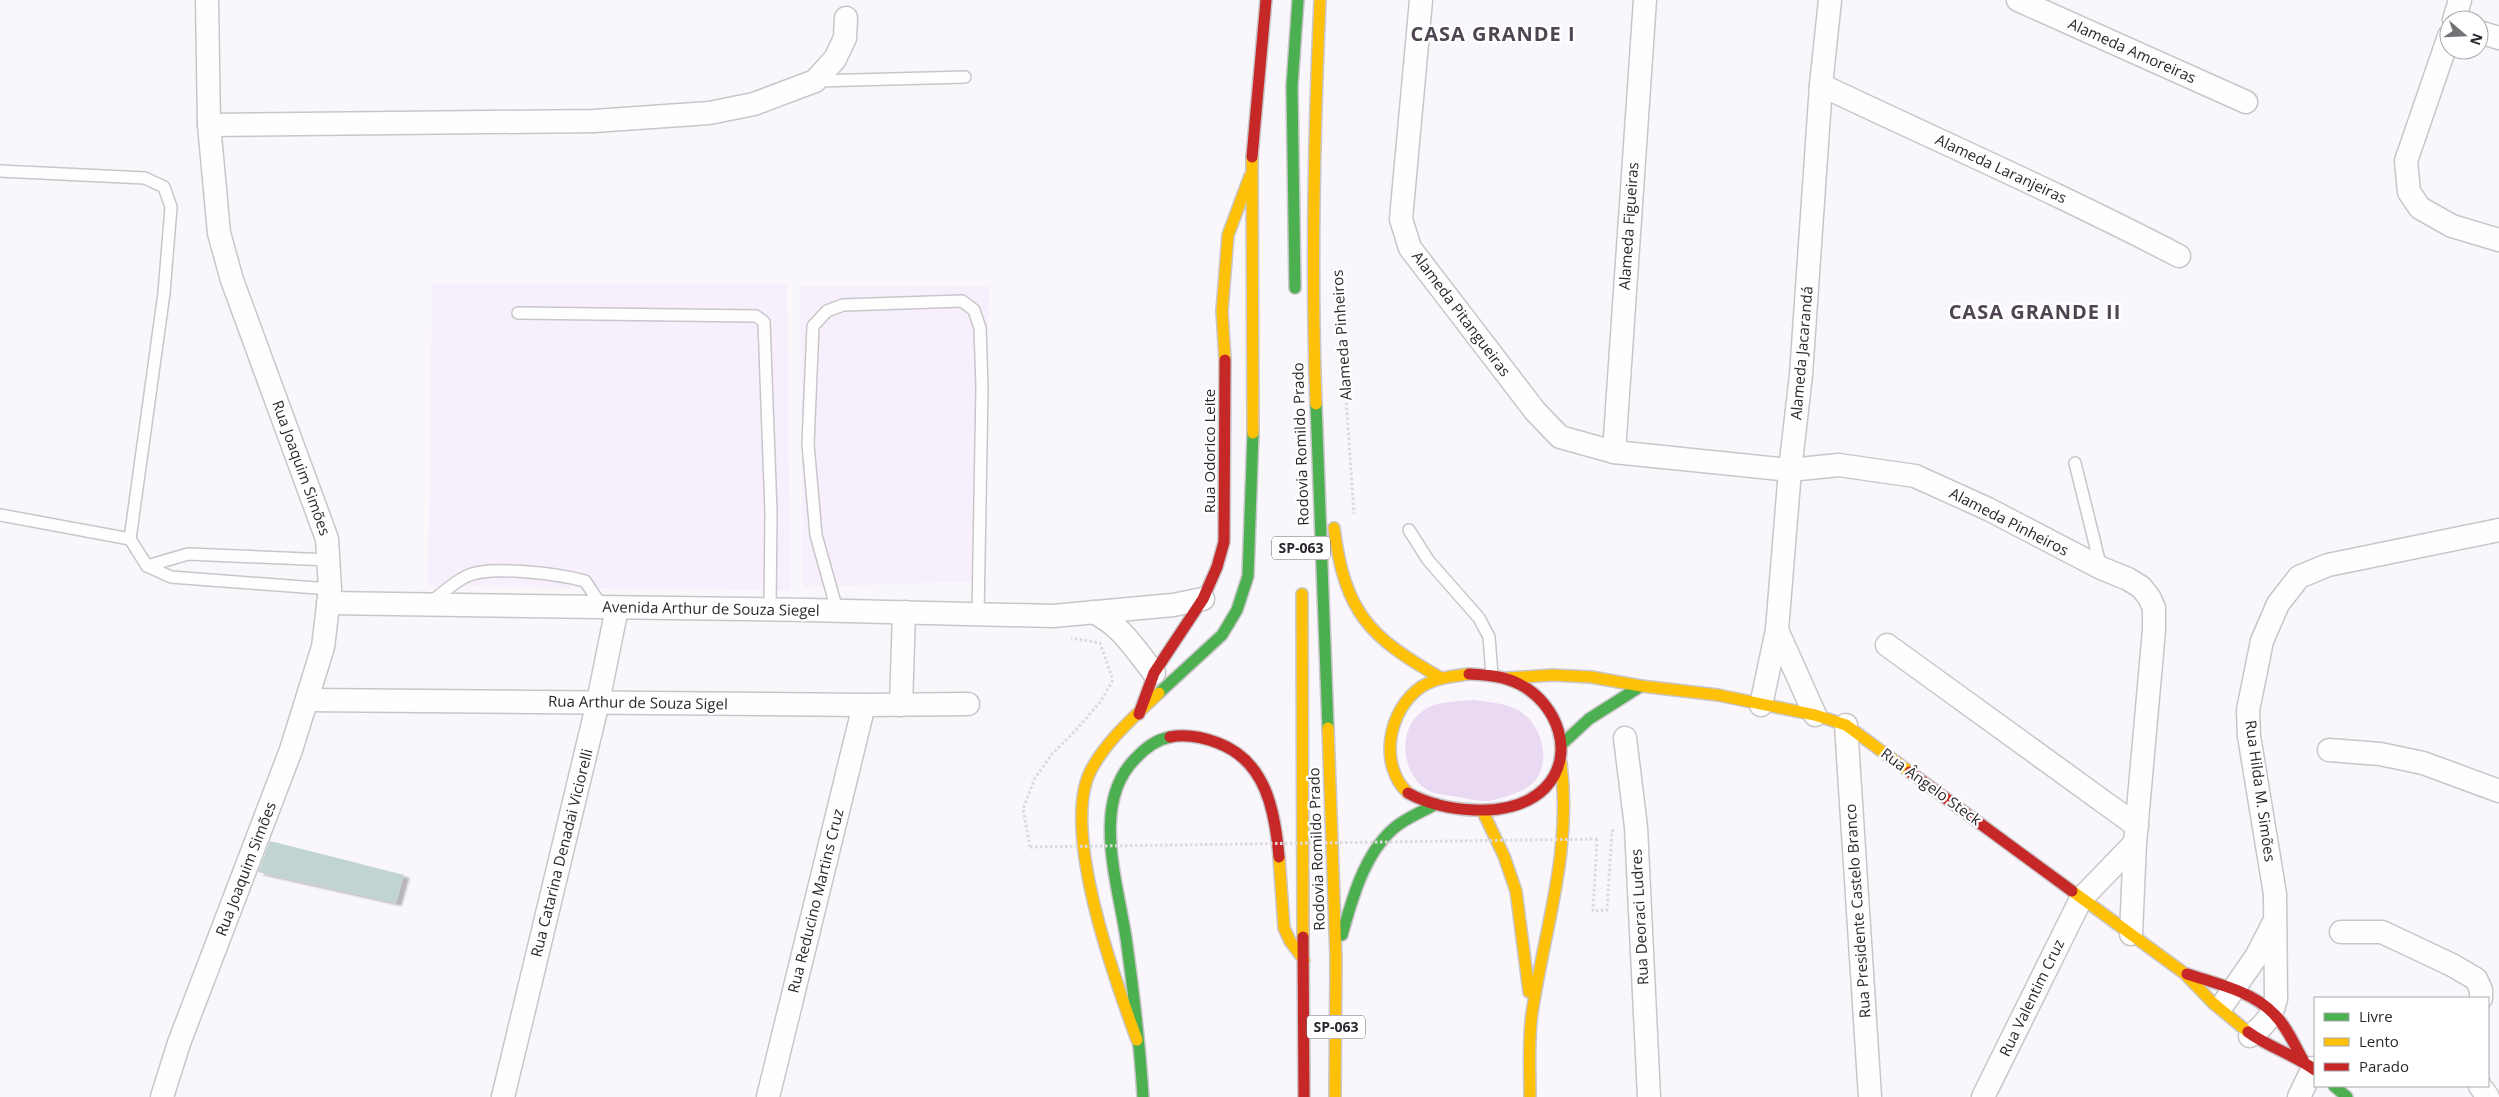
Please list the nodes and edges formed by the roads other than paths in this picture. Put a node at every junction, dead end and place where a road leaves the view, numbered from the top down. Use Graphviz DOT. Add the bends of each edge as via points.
graph roads {
  1 [pos="207,0"];
  2 [pos="1266,0"];
  3 [pos="1298,0"];
  4 [pos="1320,0"];
  5 [pos="1421,0"];
  6 [pos="1645,0"];
  7 [pos="1830,0"];
  8 [pos="2018,0"];
  9 [pos="846,18"];
  10 [pos="2441,60"];
  11 [pos="965,78"];
  12 [pos="815,81"];
  13 [pos="1821,85"];
  14 [pos="2246,102"];
  15 [pos="209,125"];
  16 [pos="0,172"];
  17 [pos="1251,172"];
  18 [pos="2499,240"];
  19 [pos="2179,256"];
  20 [pos="1295,295"];
  21 [pos="518,314"];
  22 [pos="1313,324"];
  23 [pos="1614,452"];
  24 [pos="2075,463"];
  25 [pos="1790,470"];
  26 [pos="1331,486"];
  27 [pos="0,515"];
  28 [pos="1333,515"];
  29 [pos="1409,530"];
  30 [pos="2499,530"];
  31 [pos="130,539"];
  32 [pos="330,560"];
  33 [pos="147,566"];
  34 [pos="2102,568"];
  35 [pos="1302,581"];
  36 [pos="329,596"];
  37 [pos="1203,599"];
  38 [pos="427,605"];
  39 [pos="610,608"];
  40 [pos="770,609"];
  41 [pos="836,610"];
  42 [pos="904,612"];
  43 [pos="1093,612"];
  44 [pos="978,615"];
  45 [pos="1777,630"];
  46 [pos="1887,645"];
  47 [pos="1154,673"];
  48 [pos="1492,675"];
  49 [pos="1442,678"];
  50 [pos="1508,678"];
  51 [pos="1641,686"];
  52 [pos="308,700"];
  53 [pos="598,702"];
  54 [pos="968,704"];
  55 [pos="864,705"];
  56 [pos="901,705"];
  57 [pos="1761,705"];
  58 [pos="1139,714"];
  59 [pos="1814,715"];
  60 [pos="1846,725"];
  61 [pos="1625,738"];
  62 [pos="1562,744"];
  63 [pos="2329,750"];
  64 [pos="1561,763"];
  65 [pos="2499,791"];
  66 [pos="1436,804"];
  67 [pos="1483,812"];
  68 [pos="2136,835"];
  69 [pos="2081,899"];
  70 [pos="2274,923"];
  71 [pos="2341,932"];
  72 [pos="2131,934"];
  73 [pos="1336,958"];
  74 [pos="1304,960"];
  75 [pos="2184,973"];
  76 [pos="2234,990"];
  77 [pos="2481,997"];
  78 [pos="2218,1010"];
  79 [pos="1532,1013"];
  80 [pos="2273,1013"];
  81 [pos="2250,1036"];
  82 [pos="1137,1040"];
  83 [pos="2310,1066"];
  84 [pos="2335,1087"];
  85 [pos="162,1097"];
  86 [pos="503,1097"];
  87 [pos="768,1097"];
  88 [pos="1143,1097"];
  89 [pos="1304,1097"];
  90 [pos="1335,1097"];
  91 [pos="1530,1097"];
  92 [pos="1649,1097"];
  93 [pos="1870,1097"];
  94 [pos="1983,1097"];
  95 [pos="2299,1097"];
  96 [pos="2347,1097"];
  1 -- 15 [label="street, Rua Joaquim Simões"];
  2 -- 17 [label="main road"];
  3 -- 20 [label="main road" via="1292,86"];
  4 -- 22 [label="main road, Rodovia Romildo Prado / SP-063"];
  5 -- 23 [label="street, Alameda Pitangueiras" via="1401,219 1410,248 1534,411 1560,436"];
  6 -- 23 [label="street, Alameda Figueiras"];
  7 -- 13 [label="street, Alameda Jacarandá"];
  8 -- 14 [label="street, Alameda Amoreiras"];
  9 -- 12 [label="street" via="845,38 835,60"];
  10 -- 18 [label="street" via="2406,160 2409,192 2420,208 2452,226"];
  11 -- 12 [label="lane"];
  12 -- 15 [label="street" via="754,104 709,113 594,121"];
  13 -- 19 [label="street, Alameda Laranjeiras" via="2093,211"];
  13 -- 25 [label="street, Alameda Jacarandá" via="1801,375"];
  15 -- 32 [label="street, Rua Joaquim Simões" via="219,233 232,280 327,539"];
  16 -- 31 [label="lane" via="145,178 164,187 171,207 164,293"];
  17 -- 37 [label="main road, Rua Odorico Leite" via="1228,235 1222,311 1225,366 1224,542"];
  17 -- 58 [label="main road" via="1253,444 1248,576 1237,610 1222,635"];
  21 -- 40 [label="lane" via="756,316 764,322 771,512"];
  22 -- 26 [label="main road"];
  22 -- 73 [label="main road, Rodovia Romildo Prado / SP-063"];
  23 -- 25 [label="street, Alameda Pinheiros"];
  24 -- 34 [label="lane"];
  25 -- 34 [label="street, Alameda Pinheiros" via="1839,465 1915,476 1988,509"];
  25 -- 45 [label="street, Alameda Jacarandá"];
  27 -- 31 [label="lane"];
  28 -- 49 [label="main road" via="1336,554 1345,587 1357,612 1380,640 1404,658"];
  29 -- 48 [label="lane" via="1428,560 1479,618 1489,637"];
  30 -- 70 [label="street, Rua Hilda M. Simões" via="2328,564 2299,577 2278,604 2262,641 2248,710 2274,894"];
  31 -- 33 [label="lane"];
  32 -- 33 [label="lane" via="188,554"];
  32 -- 36 [label="street, Rua Joaquim Simões"];
  33 -- 36 [label="lane" via="171,577"];
  34 -- 68 [label="street, Alameda Pinheiros" via="2141,587 2154,608"];
  35 -- 74 [label="main road, Rodovia Romildo Prado / SP-063"];
  36 -- 38 [label="street, Avenida Arthur de Souza Siegel"];
  36 -- 52 [label="street, Rua Joaquim Simões" via="323,647"];
  37 -- 43 [label="street, Avenida Arthur de Souza Siegel"];
  37 -- 47 [label="main road, Rua Odorico Leite"];
  38 -- 39 [label="street, Avenida Arthur de Souza Siegel"];
  38 -- 39 [label="lane" via="466,576 481,571 500,571 585,581"];
  39 -- 40 [label="street, Avenida Arthur de Souza Siegel"];
  39 -- 53 [label="street, Rua Catarina Denadai Viciorelli"];
  40 -- 41 [label="street, Avenida Arthur de Souza Siegel"];
  41 -- 42 [label="street, Avenida Arthur de Souza Siegel"];
  41 -- 44 [label="lane" via="816,535 808,444 813,326 828,311 843,305 962,301 974,310 980,328"];
  42 -- 44 [label="street, Avenida Arthur de Souza Siegel"];
  42 -- 56 [label="street"];
  43 -- 44 [label="street, Avenida Arthur de Souza Siegel" via="1053,616"];
  43 -- 47 [label="street" via="1105,617 1120,631"];
  45 -- 57 [label="street, Alameda Jacarandá"];
  45 -- 59 [label="street"];
  46 -- 68 [label="street"];
  47 -- 58 [label="main road, Rua Odorico Leite"];
  48 -- 49 [label="main road, Rua Ângelo Steck"];
  48 -- 50 [label="main road, Rua Ângelo Steck"];
  49 -- 66 [label="main road, Rua Ângelo Steck" via="1421,687 1406,702 1395,721 1389,743 1399,784 1416,798"];
  50 -- 51 [label="main road, Rua Ângelo Steck" via="1591,677"];
  50 -- 62 [label="main road, Rua Ângelo Steck" via="1544,702"];
  51 -- 57 [label="main road, Rua Ângelo Steck" via="1718,695"];
  51 -- 62 [label="main road" via="1594,714 1575,728"];
  52 -- 53 [label="street, Rua Arthur de Souza Sigel"];
  52 -- 85 [label="street, Rua Joaquim Simões" via="179,1043"];
  53 -- 55 [label="street, Rua Arthur de Souza Sigel"];
  53 -- 86 [label="street, Rua Catarina Denadai Viciorelli"];
  54 -- 56 [label="street, Rua Arthur de Souza Sigel"];
  55 -- 56 [label="street, Rua Arthur de Souza Sigel"];
  55 -- 87 [label="street, Rua Reducino Martins Cruz"];
  57 -- 59 [label="main road, Rua Ângelo Steck"];
  58 -- 82 [label="main road" via="1109,742 1090,772 1083,802 1087,870 1108,960"];
  59 -- 60 [label="main road, Rua Ângelo Steck"];
  60 -- 69 [label="main road, Rua Ângelo Steck"];
  60 -- 93 [label="street, Rua Presidente Castelo Branco"];
  61 -- 92 [label="street, Rua Deoraci Ludres" via="1636,827"];
  62 -- 64 [label="main road, Rua Ângelo Steck"];
  63 -- 65 [label="street" via="2380,754 2423,763"];
  64 -- 67 [label="main road, Rua Ângelo Steck" via="1552,780 1537,795 1509,808"];
  64 -- 79 [label="main road" via="1565,811 1557,884"];
  66 -- 67 [label="main road, Rua Ângelo Steck"];
  66 -- 73 [label="main road" via="1392,830 1370,861 1350,905"];
  67 -- 79 [label="main road" via="1516,891"];
  68 -- 69 [label="street"];
  68 -- 72 [label="street, Alameda Pinheiros"];
  69 -- 72 [label="main road, Rua Ângelo Steck"];
  69 -- 94 [label="street, Rua Valentim Cruz"];
  70 -- 76 [label="street, Rua Hilda M. Simões"];
  70 -- 80 [label="street, Rua Hilda M. Simões" via="2277,971"];
  71 -- 77 [label="street" via="2382,932 2476,979"];
  72 -- 75 [label="main road, Rua Ângelo Steck"];
  73 -- 90 [label="main road, Rodovia Romildo Prado / SP-063"];
  74 -- 82 [label="main road" via="1284,930 1275,821 1255,769 1233,749 1212,740 1187,735 1157,739 1134,756 1119,779 1112,806 1113,869 1126,941"];
  74 -- 89 [label="main road, Rodovia Romildo Prado / SP-063"];
  75 -- 76 [label="main road, Rua Ângelo Steck"];
  75 -- 78 [label="main road, Rua Ângelo Steck"];
  76 -- 78 [label="street, Rua Hilda M. Simões"];
  76 -- 80 [label="main road, Rua Ângelo Steck"];
  78 -- 81 [label="main road, Rua Ângelo Steck"];
  79 -- 91 [label="main road"];
  80 -- 81 [label="street"];
  80 -- 83 [label="main road, Rua Ângelo Steck"];
  81 -- 83 [label="main road, Rua Ângelo Steck"];
  82 -- 88 [label="main road"];
  83 -- 95 [label="street"];
  84 -- 96 [label="main road"];
}
